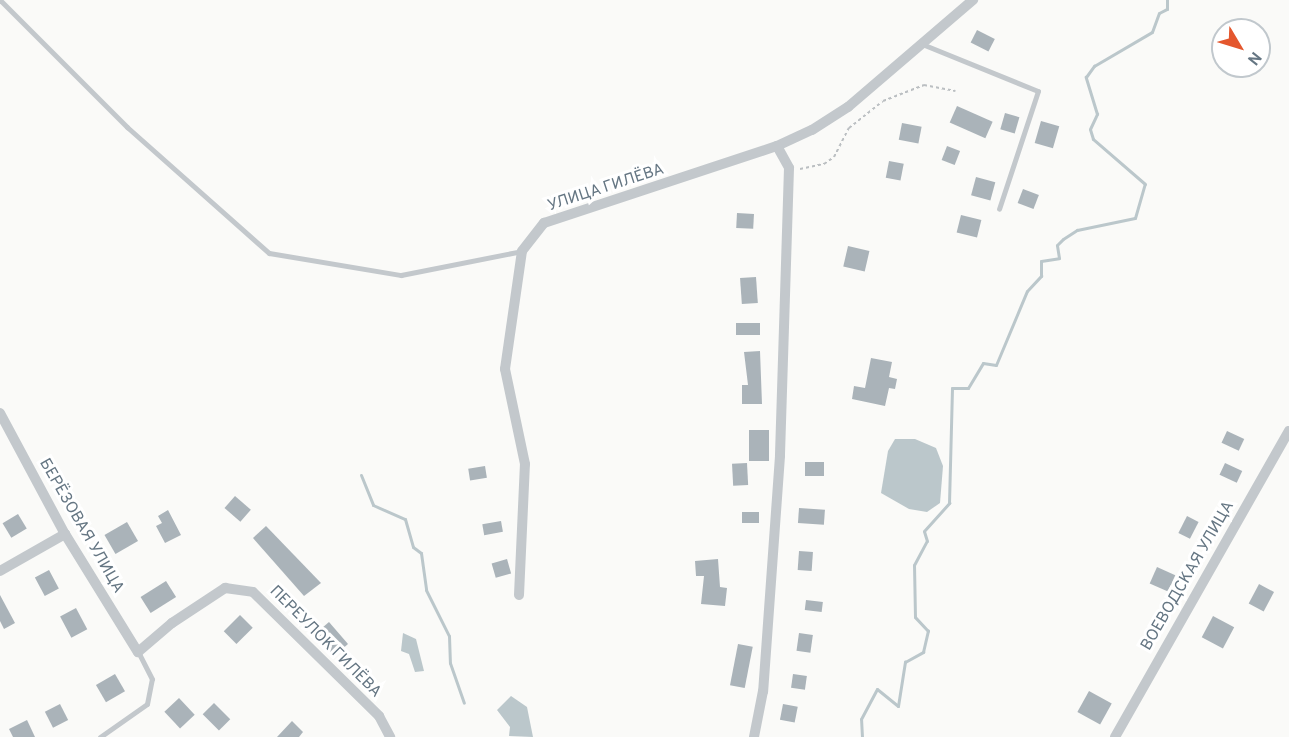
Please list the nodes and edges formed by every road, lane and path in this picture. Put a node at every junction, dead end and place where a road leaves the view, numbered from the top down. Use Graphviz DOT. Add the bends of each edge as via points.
graph roads {
  1 [pos="0,0"];
  2 [pos="973,0"];
  3 [pos="922,44"];
  4 [pos="955,92"];
  5 [pos="777,146"];
  6 [pos="789,168"];
  7 [pos="999,209"];
  8 [pos="522,251"];
  9 [pos="0,413"];
  10 [pos="1289,431"];
  11 [pos="65,534"];
  12 [pos="0,571"];
  13 [pos="519,595"];
  14 [pos="138,652"];
  15 [pos="100,737"];
  16 [pos="390,737"];
  17 [pos="754,737"];
  18 [pos="1115,737"];
  1 -- 8 [label="lane" via="127,127 269,253 401,275"];
  2 -- 3 [label="street, УЛИЦА ГИЛЁВА"];
  3 -- 5 [label="street, УЛИЦА ГИЛЁВА" via="848,107"];
  3 -- 7 [label="lane" via="1038,91"];
  4 -- 6 [label="path" via="924,85 883,101 849,128 834,157 824,164"];
  5 -- 6 [label="street"];
  5 -- 8 [label="street, УЛИЦА ГИЛЁВА" via="544,223"];
  6 -- 17 [label="street" via="773,573 763,690"];
  8 -- 13 [label="street, УЛИЦА ГИЛЁВА" via="505,369 525,464"];
  9 -- 11 [label="street, БЕРЁЗОВАЯ УЛИЦА"];
  10 -- 18 [label="street, ВОЕВОДСКАЯ УЛИЦА"];
  11 -- 12 [label="street"];
  11 -- 14 [label="street, БЕРЁЗОВАЯ УЛИЦА"];
  14 -- 15 [label="lane" via="152,679 147,704"];
  14 -- 16 [label="street, ПЕРЕУЛОК ГИЛЁВА" via="172,623 225,588 254,592 379,716"];
}
